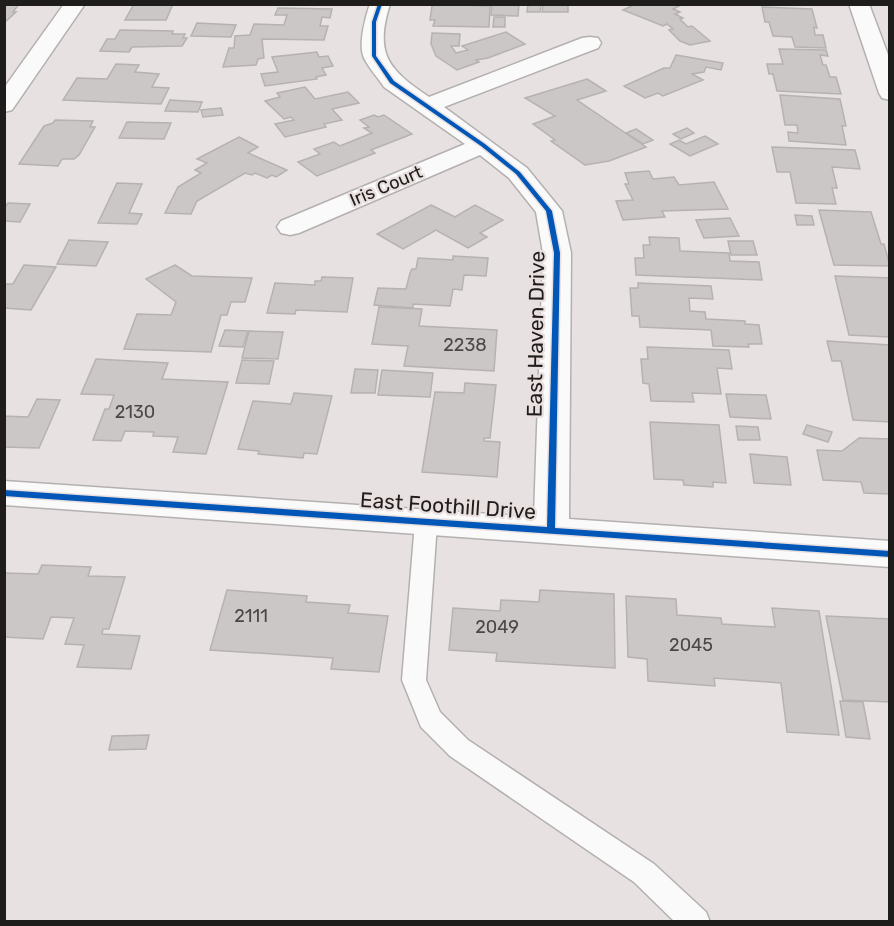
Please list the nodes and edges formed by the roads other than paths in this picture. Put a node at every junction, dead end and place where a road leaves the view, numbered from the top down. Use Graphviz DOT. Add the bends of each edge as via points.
graph roads {
  1 [pos="75,4"];
  2 [pos="380,4"];
  3 [pos="859,4"];
  4 [pos="590,43"];
  5 [pos="890,93"];
  6 [pos="4,105"];
  7 [pos="426,106"];
  8 [pos="483,145"];
  9 [pos="290,227"];
  10 [pos="4,493"];
  11 [pos="426,523"];
  12 [pos="551,531"];
  13 [pos="890,554"];
  14 [pos="696,921"];
  1 -- 6 [label="street"];
  2 -- 7 [label="street, East Haven Drive" via="374,22 374,56 392,82"];
  3 -- 5 [label="street"];
  4 -- 7 [label="street"];
  7 -- 8 [label="street, East Haven Drive"];
  8 -- 9 [label="street, Iris Court"];
  8 -- 12 [label="street, East Haven Drive" via="518,173 549,211 557,253"];
  10 -- 11 [label="street, East Foothill Drive"];
  11 -- 12 [label="street, East Foothill Drive"];
  11 -- 14 [label="lane" via="414,680 430,718 459,748 644,873"];
  12 -- 13 [label="street, East Foothill Drive"];
}
